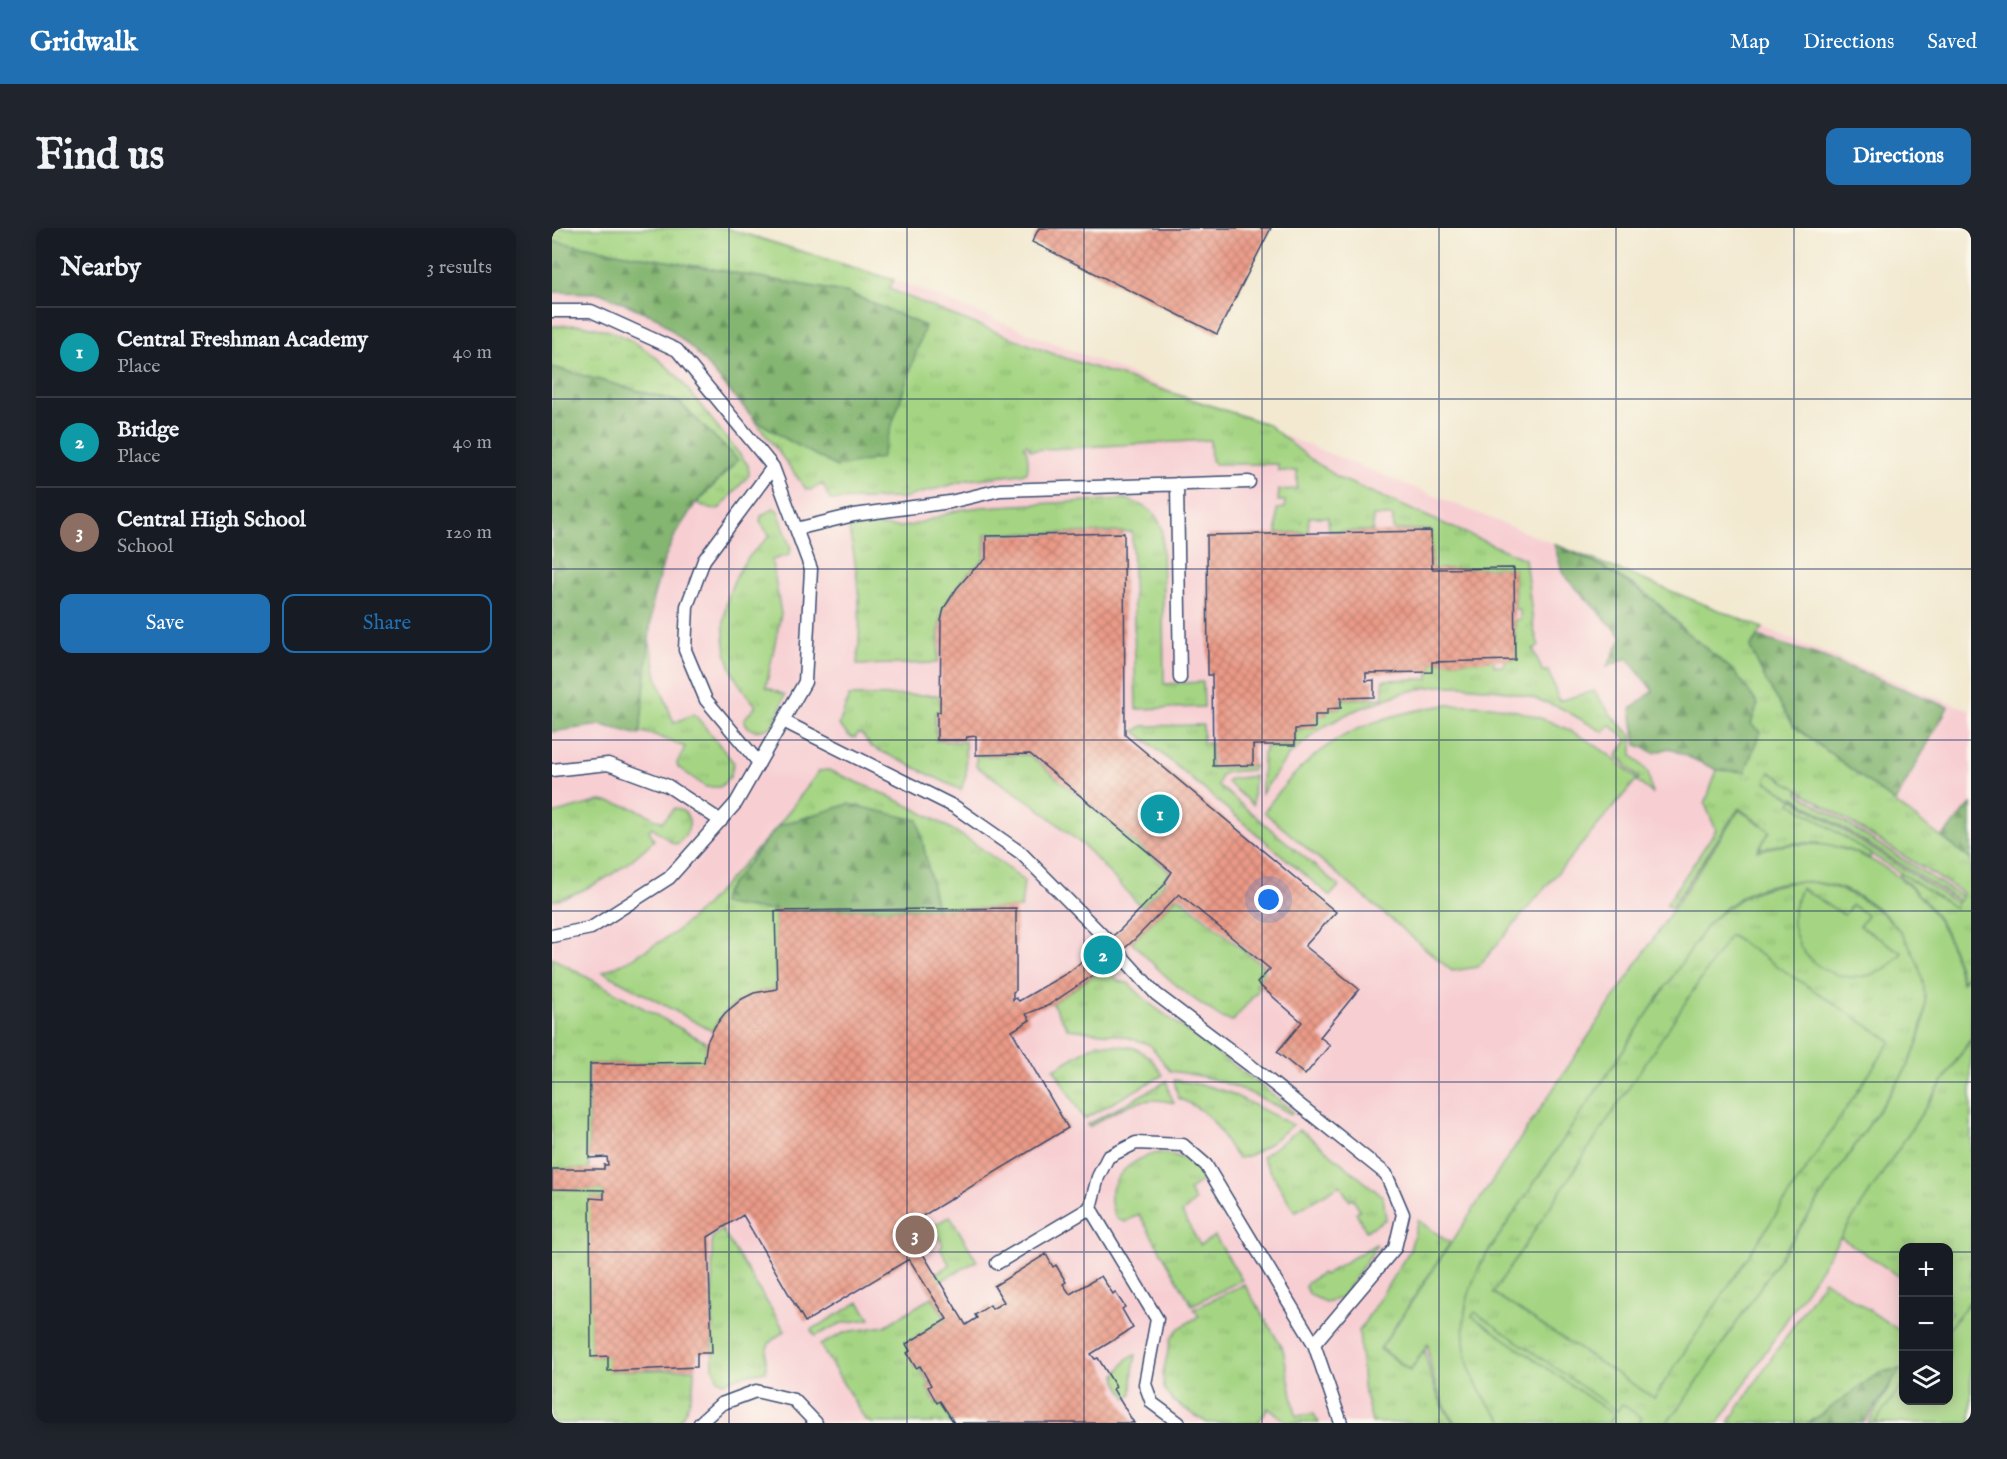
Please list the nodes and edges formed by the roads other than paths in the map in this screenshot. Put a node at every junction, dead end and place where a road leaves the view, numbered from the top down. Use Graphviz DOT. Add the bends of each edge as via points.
graph roads {
  1 [pos="552,311"];
  2 [pos="773,467"];
  3 [pos="1249,482"];
  4 [pos="1177,484"];
  5 [pos="796,529"];
  6 [pos="1180,678"];
  7 [pos="783,721"];
  8 [pos="759,763"];
  9 [pos="552,770"];
  10 [pos="721,821"];
  11 [pos="552,936"];
  12 [pos="1090,1208"];
  13 [pos="997,1263"];
  14 [pos="1314,1344"];
  15 [pos="705,1422"];
  16 [pos="816,1423"];
  17 [pos="1179,1423"];
  18 [pos="1341,1423"];
  1 -- 2 [label="lane" via="591,312 677,350"];
  2 -- 5 [label="lane"];
  2 -- 8 [label="lane" via="704,560 687,606 685,650 706,700"];
  3 -- 4 [label="lane"];
  4 -- 5 [label="lane" via="1000,490"];
  4 -- 6 [label="lane"];
  5 -- 7 [label="lane" via="811,569 805,682"];
  7 -- 8 [label="lane"];
  7 -- 14 [label="lane" via="955,807 1022,853 1156,994 1386,1174 1403,1214 1395,1248"];
  8 -- 10 [label="lane"];
  9 -- 10 [label="lane" via="608,764 668,786"];
  10 -- 11 [label="lane" via="669,878 591,928"];
  12 -- 13 [label="lane"];
  12 -- 14 [label="lane" via="1108,1157 1136,1143 1183,1145 1206,1165"];
  12 -- 17 [label="lane" via="1157,1319 1145,1384 1152,1403"];
  14 -- 18 [label="lane"];
  15 -- 16 [label="lane" via="721,1404 756,1391 794,1400"];
}
